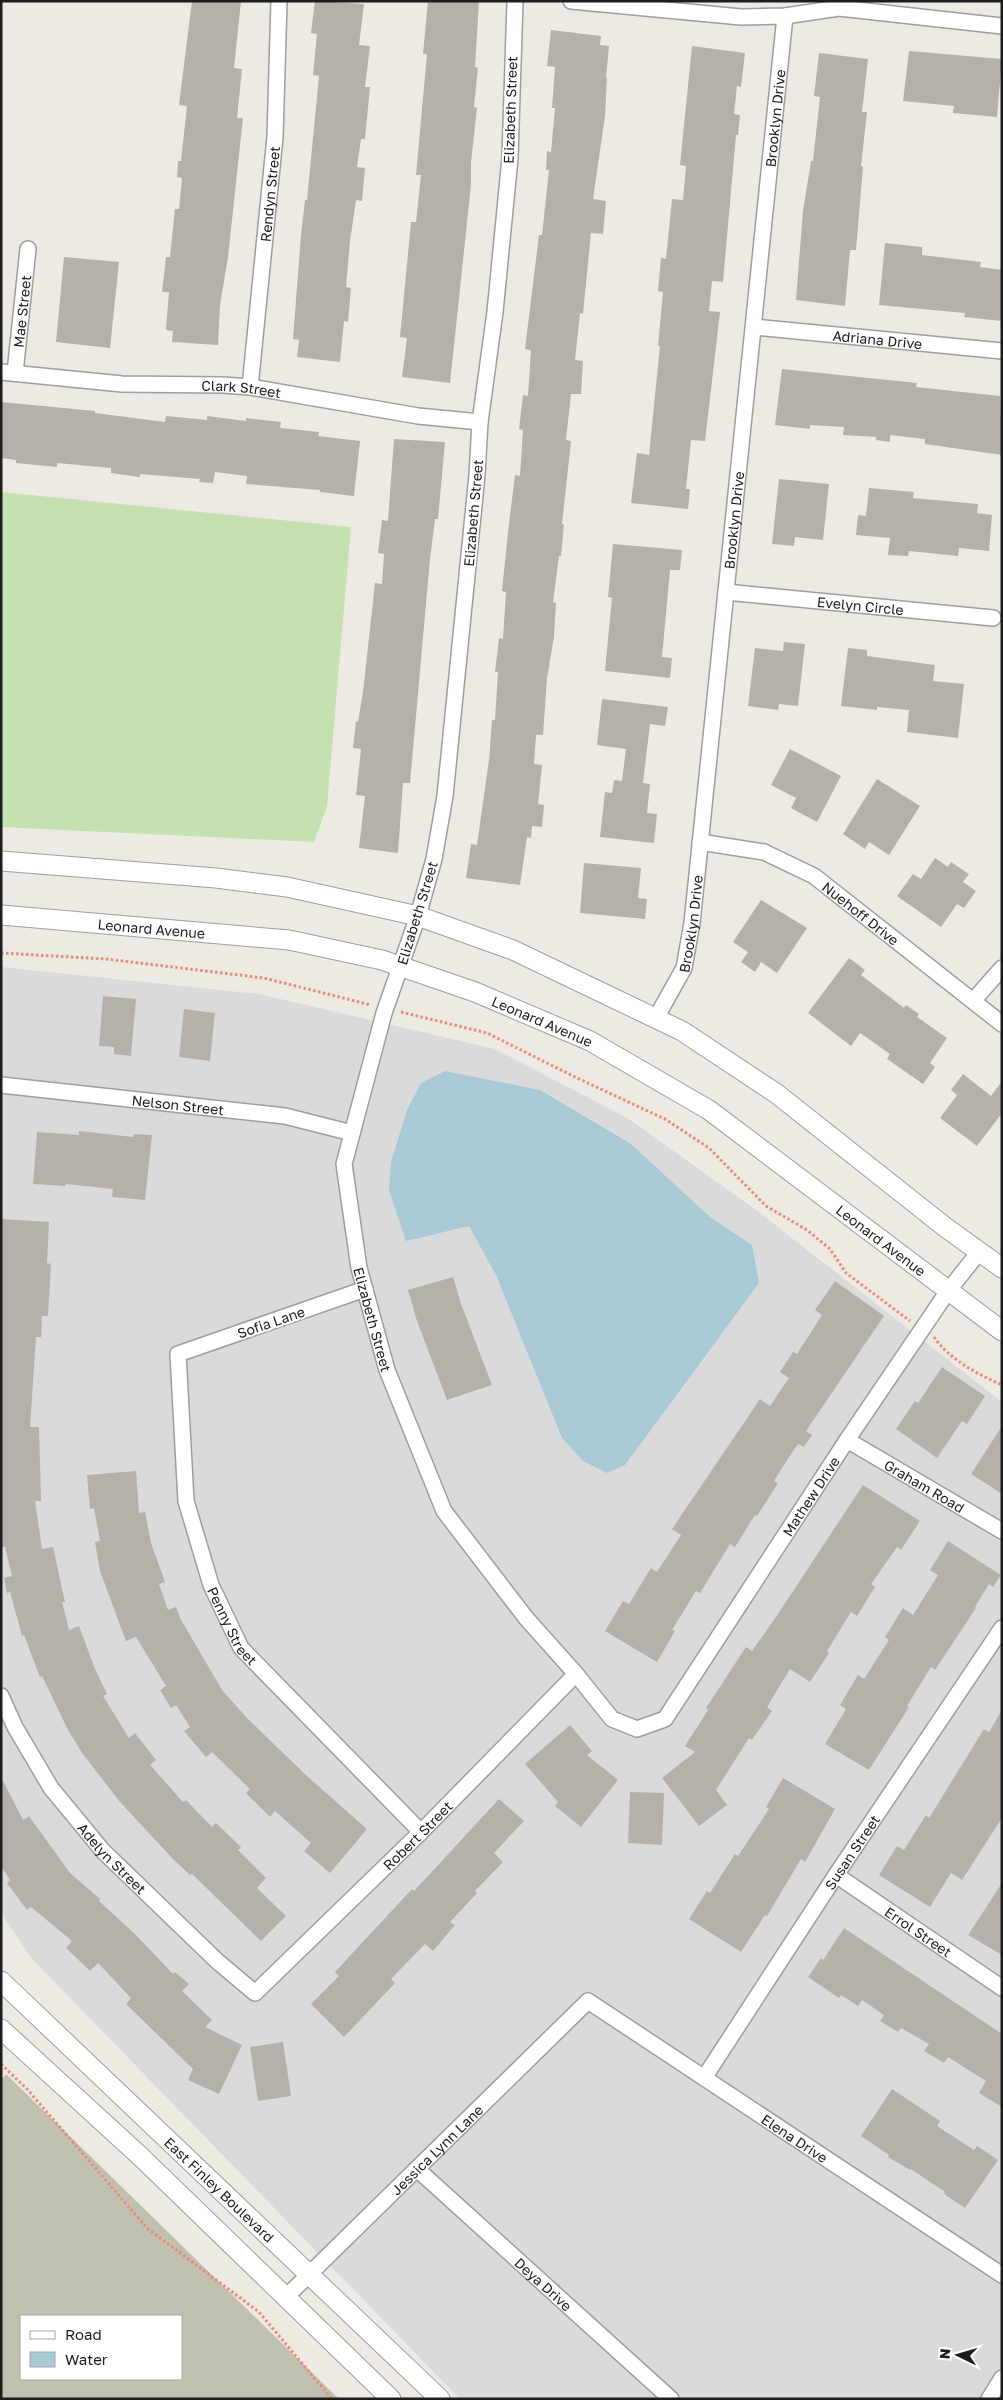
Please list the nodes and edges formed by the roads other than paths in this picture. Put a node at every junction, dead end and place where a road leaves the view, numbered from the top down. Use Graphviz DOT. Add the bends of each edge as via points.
graph roads {
  1 [pos="279,1"];
  2 [pos="515,1"];
  3 [pos="571,1"];
  4 [pos="785,16"];
  5 [pos="1002,26"];
  6 [pos="28,249"];
  7 [pos="754,327"];
  8 [pos="1002,351"];
  9 [pos="8,373"];
  10 [pos="250,388"];
  11 [pos="480,422"];
  12 [pos="726,592"];
  13 [pos="993,618"];
  14 [pos="700,842"];
  15 [pos="1,861"];
  16 [pos="1,915"];
  17 [pos="418,916"];
  18 [pos="401,967"];
  19 [pos="1002,968"];
  20 [pos="973,1001"];
  21 [pos="656,1018"];
  22 [pos="1002,1024"];
  23 [pos="1,1086"];
  24 [pos="352,1133"];
  25 [pos="979,1252"];
  26 [pos="1002,1268"];
  27 [pos="365,1289"];
  28 [pos="948,1291"];
  29 [pos="1002,1331"];
  30 [pos="178,1354"];
  31 [pos="847,1440"];
  32 [pos="1002,1530"];
  33 [pos="1002,1628"];
  34 [pos="576,1674"];
  35 [pos="1,1696"];
  36 [pos="637,1729"];
  37 [pos="421,1832"];
  38 [pos="836,1875"];
  39 [pos="1,1981"];
  40 [pos="1002,1988"];
  41 [pos="255,1993"];
  42 [pos="588,2001"];
  43 [pos="1,2029"];
  44 [pos="704,2078"];
  45 [pos="417,2169"];
  46 [pos="309,2275"];
  47 [pos="1002,2275"];
  48 [pos="286,2297"];
  49 [pos="1002,2378"];
  50 [pos="391,2399"];
  51 [pos="440,2399"];
  52 [pos="670,2399"];
  53 [pos="989,2399"];
  1 -- 10 [label="street, Rendyn Street" via="275,137"];
  2 -- 11 [label="street, Elizabeth Street" via="510,158"];
  3 -- 4 [label="street" via="741,17"];
  4 -- 5 [label="street" via="839,8"];
  4 -- 7 [label="street, Brooklyn Drive"];
  6 -- 9 [label="street, Mae Street"];
  7 -- 8 [label="street, Adriana Drive"];
  7 -- 12 [label="street, Brooklyn Drive"];
  9 -- 10 [label="street, Clark Street" via="122,384"];
  10 -- 11 [label="street, Clark Street" via="418,416"];
  11 -- 17 [label="street, Elizabeth Street" via="445,796 434,859"];
  12 -- 13 [label="street, Evelyn Circle"];
  12 -- 14 [label="street, Brooklyn Drive"];
  14 -- 20 [label="street, Nuehoff Drive" via="764,852 814,876"];
  14 -- 21 [label="street, Brooklyn Drive" via="684,968"];
  15 -- 17 [label="street" via="288,887"];
  16 -- 18 [label="street, Leonard Avenue" via="289,940"];
  17 -- 18 [label="street, Elizabeth Street"];
  17 -- 21 [label="street" via="513,950"];
  18 -- 24 [label="street, Elizabeth Street"];
  18 -- 28 [label="street, Leonard Avenue" via="475,992 590,1041 709,1110"];
  19 -- 20 [label="street"];
  20 -- 22 [label="street, Nuehoff Drive"];
  21 -- 25 [label="street" via="682,1031 777,1094"];
  23 -- 24 [label="street, Nelson Street" via="285,1116"];
  24 -- 27 [label="street, Elizabeth Street" via="344,1164"];
  25 -- 26 [label="street"];
  25 -- 28 [label="street, Mathew Drive"];
  27 -- 30 [label="street, Sofia Lane"];
  27 -- 34 [label="street, Elizabeth Street" via="387,1370 444,1511 526,1618"];
  28 -- 29 [label="street, Leonard Avenue"];
  28 -- 31 [label="street, Mathew Drive"];
  30 -- 37 [label="street, Penny Street" via="186,1501 211,1585 241,1648"];
  31 -- 32 [label="street, Graham Road"];
  31 -- 36 [label="street, Mathew Drive" via="665,1719"];
  33 -- 38 [label="street, Susan Street"];
  34 -- 36 [label="street, Elizabeth Street" via="612,1719"];
  34 -- 37 [label="street, Robert Street"];
  35 -- 41 [label="street, Adelyn Street" via="15,1727 51,1788 103,1851 217,1961"];
  37 -- 41 [label="street, Robert Street"];
  38 -- 40 [label="street, Errol Street"];
  38 -- 44 [label="street, Susan Street"];
  39 -- 46 [label="street, East Finley Boulevard"];
  42 -- 44 [label="street, Elena Drive"];
  42 -- 45 [label="street, Jessica Lynn Lane"];
  43 -- 48 [label="street" via="140,2156"];
  44 -- 47 [label="street, Elena Drive"];
  45 -- 46 [label="street, Jessica Lynn Lane"];
  45 -- 52 [label="street, Deya Drive"];
  46 -- 48 [label="street, Jessica Lynn Lane"];
  46 -- 51 [label="street, East Finley Boulevard"];
  48 -- 50 [label="street"];
  49 -- 53 [label="street"];
}
